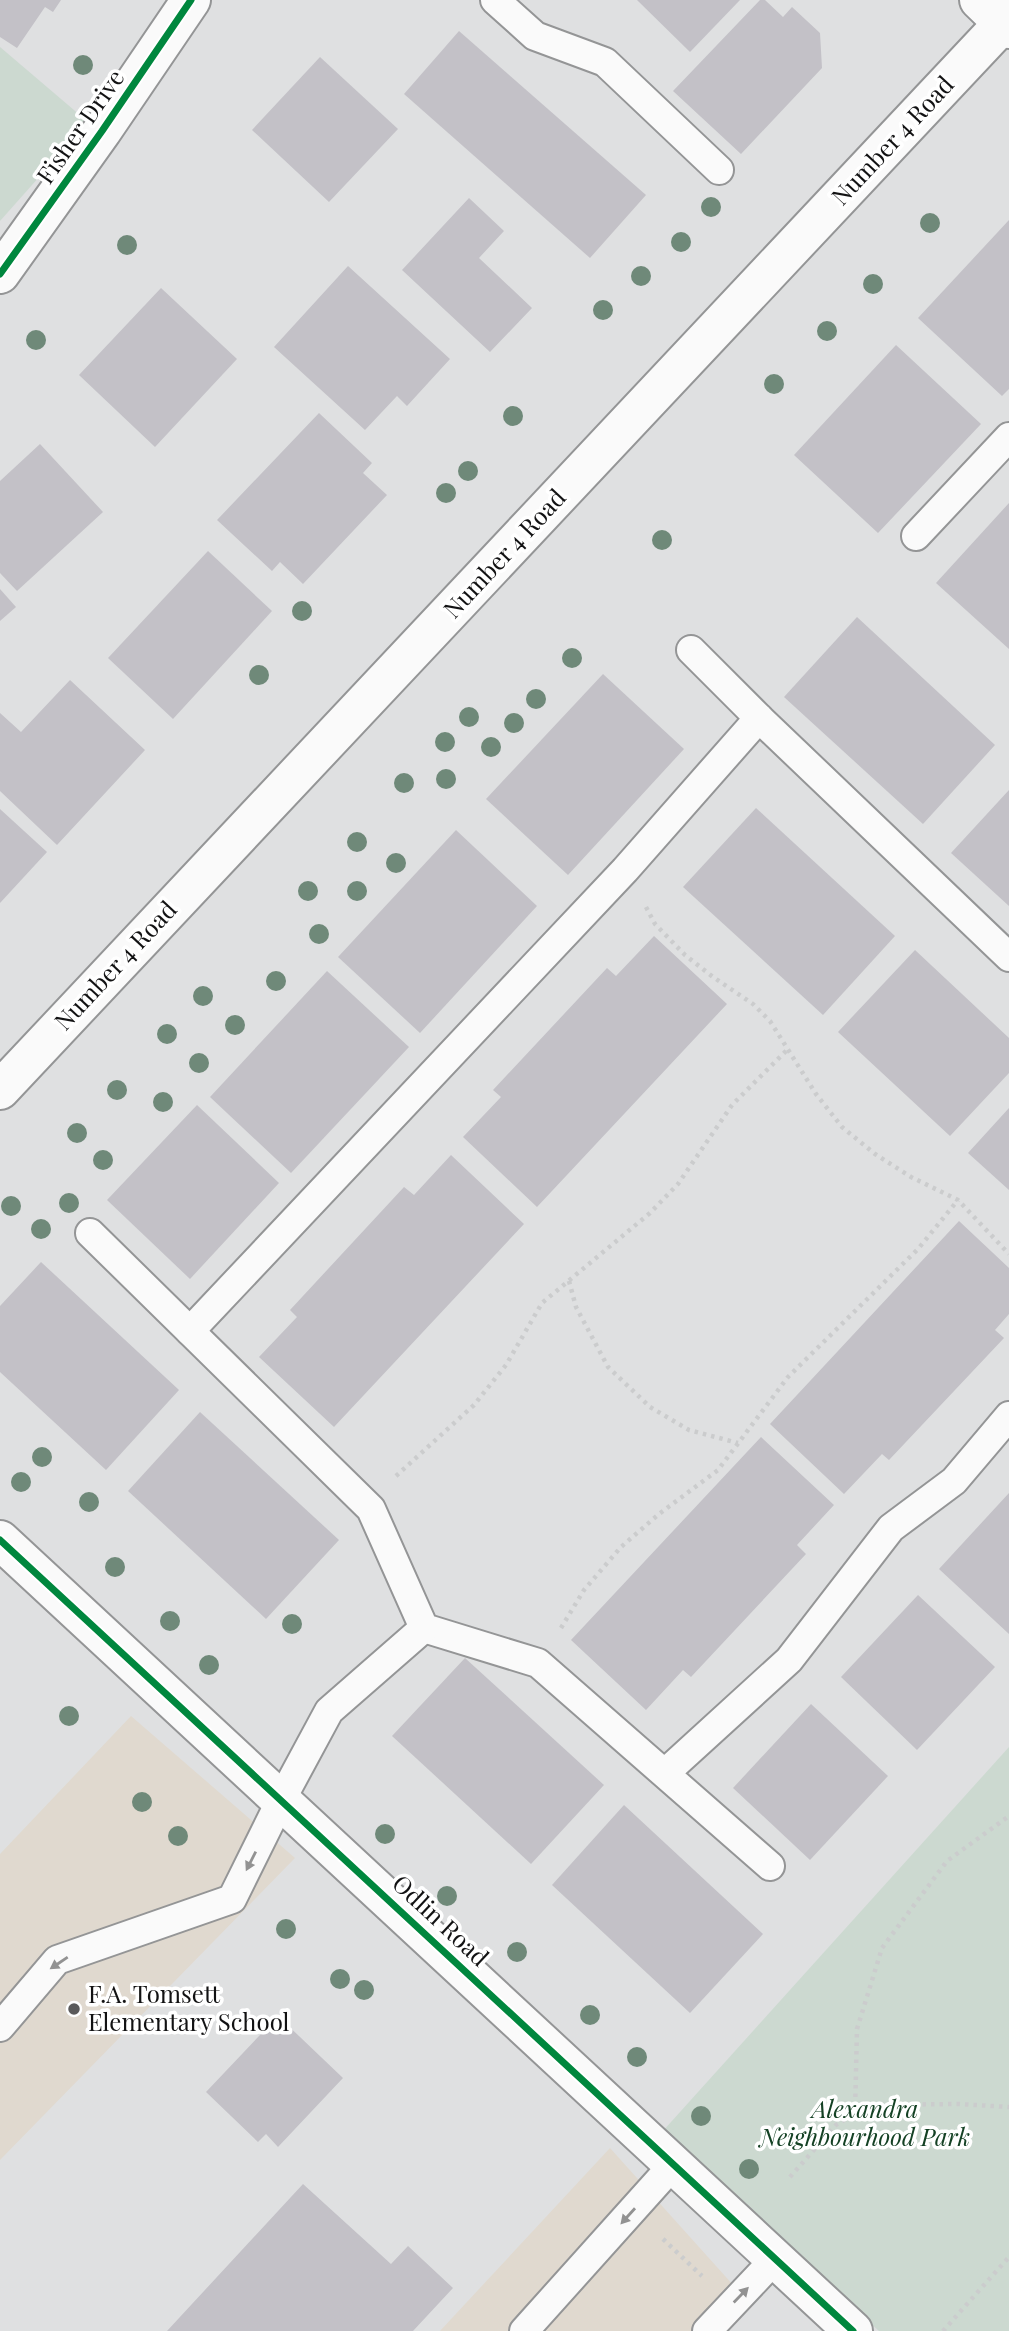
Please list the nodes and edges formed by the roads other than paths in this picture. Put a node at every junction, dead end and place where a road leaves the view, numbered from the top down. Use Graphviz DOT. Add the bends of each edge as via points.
graph roads {
  1 [pos="191,0"];
  2 [pos="495,0"];
  3 [pos="1000,17"];
  4 [pos="719,170"];
  5 [pos="0,274"];
  6 [pos="1009,436"];
  7 [pos="916,536"];
  8 [pos="691,650"];
  9 [pos="759,718"];
  10 [pos="1009,957"];
  11 [pos="0,1090"];
  12 [pos="90,1233"];
  13 [pos="190,1331"];
  14 [pos="1009,1416"];
  15 [pos="0,1540"];
  16 [pos="424,1628"];
  17 [pos="665,1773"];
  18 [pos="281,1800"];
  19 [pos="770,1866"];
  20 [pos="0,2027"];
  21 [pos="673,2165"];
  22 [pos="775,2259"];
  23 [pos="524,2331"];
  24 [pos="707,2331"];
  25 [pos="853,2331"];
  1 -- 5 [label="street, Fisher Drive"];
  2 -- 4 [label="lane" via="535,36 605,62"];
  3 -- 11 [label="street, Number 4 Road"];
  6 -- 7 [label="lane"];
  8 -- 9 [label="lane"];
  9 -- 10 [label="lane"];
  9 -- 13 [label="lane" via="625,870"];
  12 -- 13 [label="lane"];
  13 -- 16 [label="lane" via="371,1508"];
  14 -- 17 [label="lane" via="954,1481 891,1528 789,1660"];
  15 -- 18 [label="street, Odlin Road"];
  16 -- 17 [label="lane" via="538,1662"];
  16 -- 18 [label="lane" via="329,1711"];
  17 -- 19 [label="lane"];
  18 -- 20 [label="lane, one-way" via="232,1899 57,1960"];
  18 -- 21 [label="street, Odlin Road"];
  21 -- 22 [label="street, Odlin Road"];
  21 -- 23 [label="lane, one-way"];
  24 -- 22 [label="lane, one-way"];
  22 -- 25 [label="street, Odlin Road"];
}
